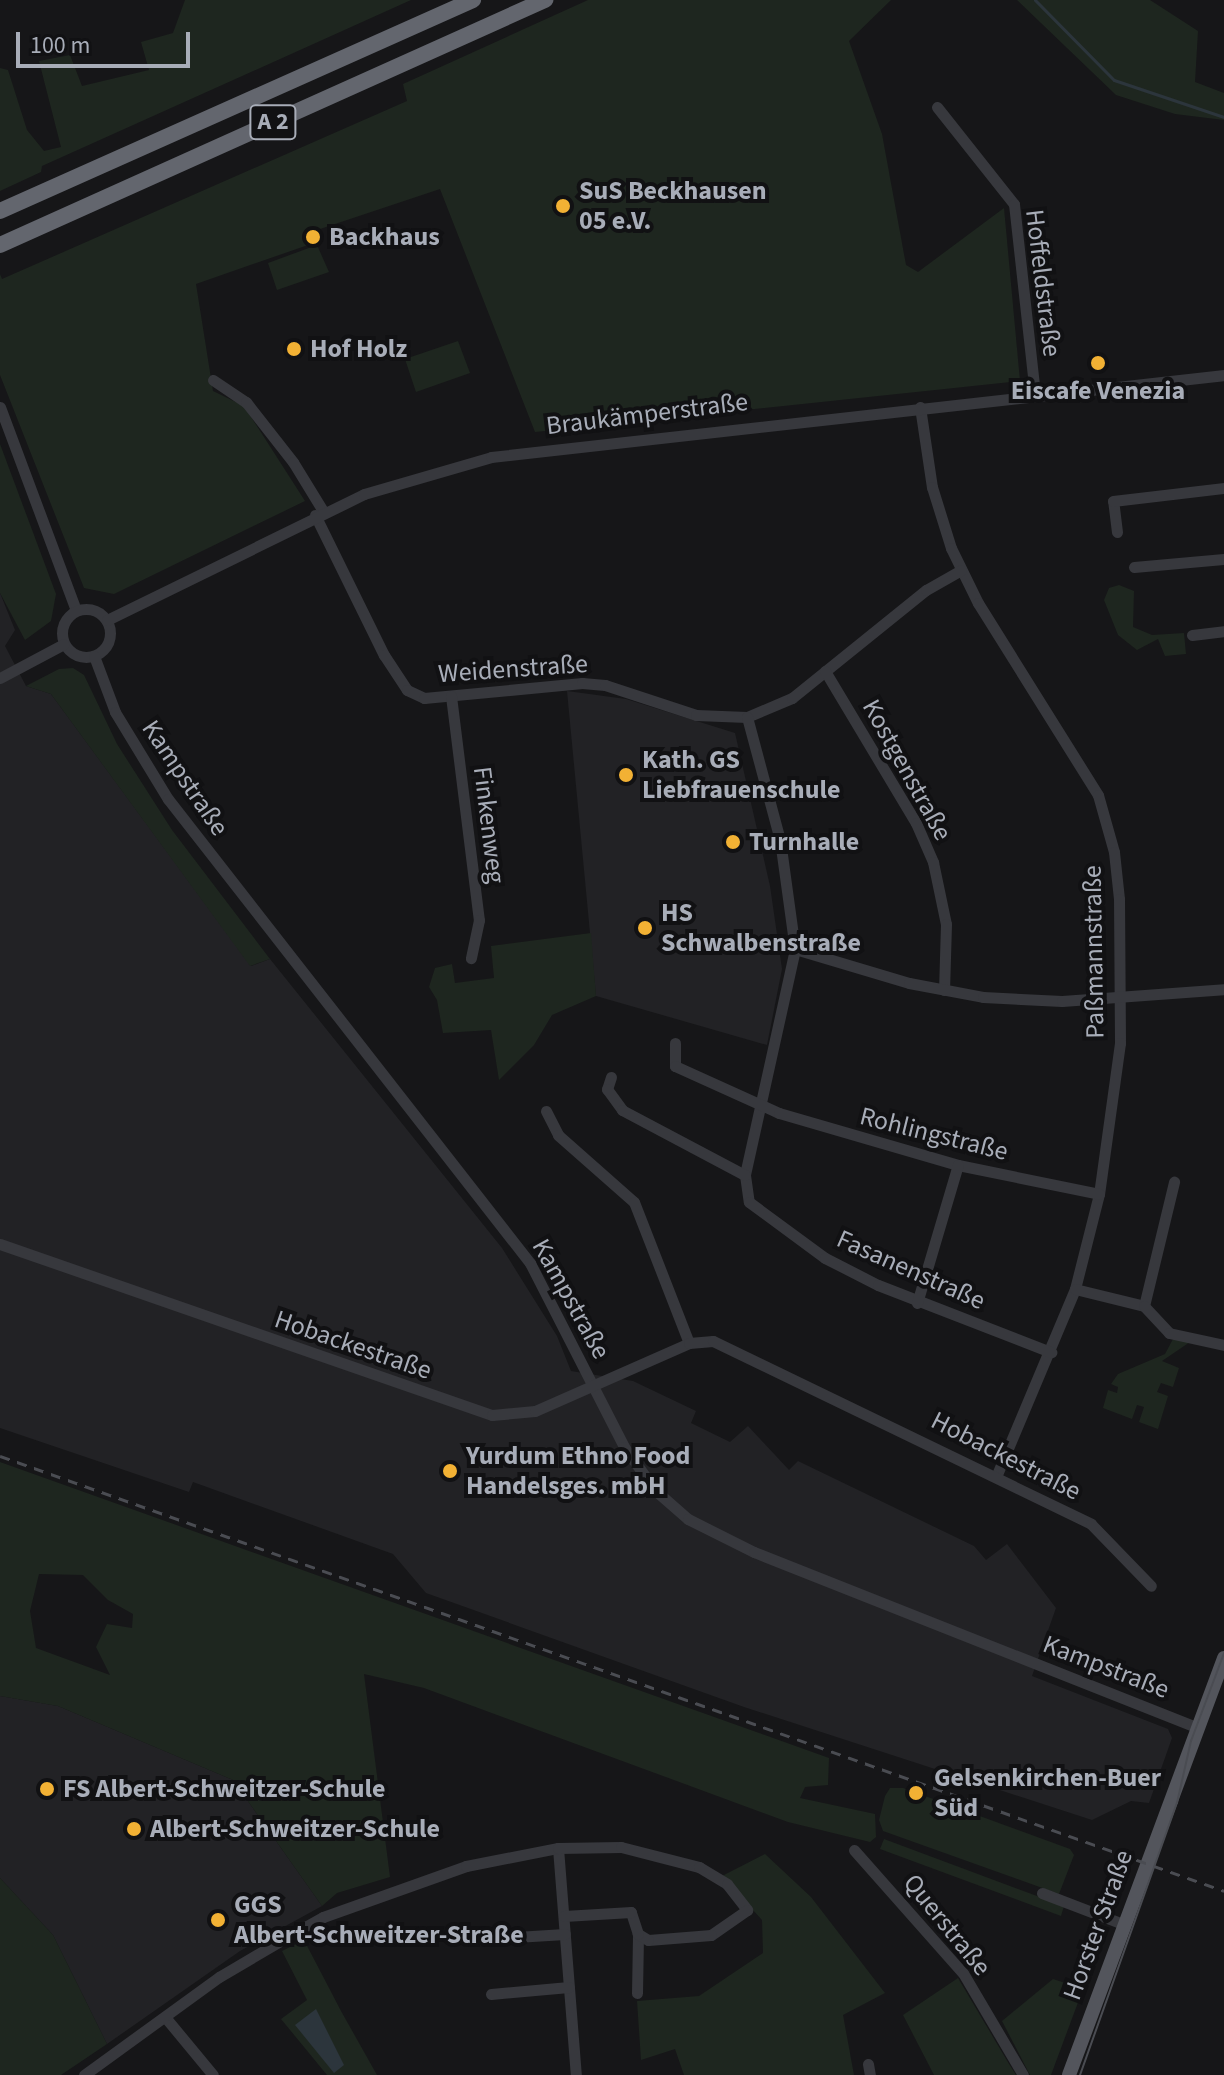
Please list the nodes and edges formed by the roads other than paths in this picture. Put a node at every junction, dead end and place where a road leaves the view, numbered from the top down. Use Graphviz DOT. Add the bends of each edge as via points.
graph roads {
  1 [pos="473,0"];
  2 [pos="545,0"];
  3 [pos="937,107"];
  4 [pos="0,211"];
  5 [pos="0,245"];
  6 [pos="1224,375"];
  7 [pos="213,380"];
  8 [pos="1035,394"];
  9 [pos="0,407"];
  10 [pos="920,407"];
  11 [pos="1224,488"];
  12 [pos="319,513"];
  13 [pos="1117,532"];
  14 [pos="1224,559"];
  15 [pos="1134,567"];
  16 [pos="961,570"];
  17 [pos="76,610"];
  18 [pos="107,620"];
  19 [pos="1224,631"];
  20 [pos="1192,635"];
  21 [pos="64,644"];
  22 [pos="94,656"];
  23 [pos="825,671"];
  24 [pos="0,678"];
  25 [pos="451,696"];
  26 [pos="747,717"];
  27 [pos="795,949"];
  28 [pos="471,958"];
  29 [pos="1224,989"];
  30 [pos="944,990"];
  31 [pos="1121,998"];
  32 [pos="675,1043"];
  33 [pos="611,1077"];
  34 [pos="763,1105"];
  35 [pos="546,1111"];
  36 [pos="958,1165"];
  37 [pos="745,1175"];
  38 [pos="1174,1182"];
  39 [pos="1099,1194"];
  40 [pos="0,1244"];
  41 [pos="1075,1289"];
  42 [pos="917,1303"];
  43 [pos="1144,1306"];
  44 [pos="689,1343"];
  45 [pos="1224,1345"];
  46 [pos="1051,1352"];
  47 [pos="594,1385"];
  48 [pos="997,1475"];
  49 [pos="1151,1586"];
  50 [pos="1224,1658"];
  51 [pos="1196,1727"];
  52 [pos="558,1848"];
  53 [pos="854,1850"];
  54 [pos="1042,1893"];
  55 [pos="564,1916"];
  56 [pos="1123,1924"];
  57 [pos="565,1934"];
  58 [pos="638,1934"];
  59 [pos="469,1940"];
  60 [pos="569,1987"];
  61 [pos="637,1993"];
  62 [pos="491,1994"];
  63 [pos="165,2017"];
  64 [pos="84,2075"];
  65 [pos="213,2075"];
  66 [pos="576,2075"];
  67 [pos="1023,2075"];
  68 [pos="1069,2075"];
  1 -- 4 [label="highway, A 2"];
  2 -- 5 [label="highway, A 2"];
  3 -- 8 [label="street, Hoffeldstraße" via="1014,204"];
  6 -- 8 [label="street, Braukämperstraße"];
  7 -- 12 [label="street" via="246,402 293,462"];
  8 -- 10 [label="street, Braukämperstraße"];
  9 -- 17 [label="street"];
  10 -- 12 [label="street, Braukämperstraße" via="504,455 407,479"];
  10 -- 16 [label="street, Paßmannstraße" via="932,487"];
  11 -- 13 [label="street" via="1113,501"];
  12 -- 18 [label="street, Braukämperstraße"];
  12 -- 25 [label="street, Weidenstraße" via="407,690 424,698"];
  14 -- 15 [label="street"];
  16 -- 23 [label="street, Weidenstraße" via="926,590"];
  16 -- 31 [label="street, Paßmannstraße" via="1098,795 1114,852"];
  17 -- 18 [label="street" via="96,610"];
  17 -- 21 [label="street" via="62,625"];
  18 -- 22 [label="street" via="110,637"];
  19 -- 20 [label="street"];
  21 -- 22 [label="street" via="74,654"];
  21 -- 24 [label="street"];
  22 -- 47 [label="street, Kampstraße" via="115,712 168,799 530,1263"];
  23 -- 26 [label="street, Weidenstraße" via="781,705"];
  23 -- 30 [label="street, Kostgenstraße" via="916,823 933,862 946,924"];
  25 -- 26 [label="street, Weidenstraße" via="582,683 605,685 696,715"];
  25 -- 28 [label="street, Finkenweg" via="479,920"];
  26 -- 27 [label="street" via="780,840"];
  27 -- 30 [label="street"];
  27 -- 34 [label="street"];
  29 -- 31 [label="street"];
  30 -- 31 [label="street" via="1031,1001"];
  31 -- 39 [label="street, Paßmannstraße" via="1115,1089"];
  32 -- 34 [label="street, Rohlingstraße" via="675,1066"];
  33 -- 37 [label="street" via="607,1089 622,1110"];
  34 -- 36 [label="street, Rohlingstraße"];
  34 -- 37 [label="street"];
  35 -- 44 [label="street" via="558,1135 640,1212"];
  36 -- 39 [label="street, Rohlingstraße"];
  36 -- 42 [label="street"];
  37 -- 42 [label="street, Fasanenstraße" via="749,1202 761,1212 825,1258"];
  38 -- 43 [label="street"];
  39 -- 41 [label="street, Paßmannstraße"];
  40 -- 47 [label="street, Hobackestraße" via="492,1415 535,1411"];
  41 -- 43 [label="street"];
  41 -- 46 [label="street, Paßmannstraße"];
  42 -- 46 [label="street, Fasanenstraße"];
  43 -- 45 [label="street" via="1169,1333"];
  44 -- 47 [label="street, Hobackestraße"];
  44 -- 48 [label="street, Hobackestraße" via="713,1341 739,1349"];
  46 -- 48 [label="street, Paßmannstraße"];
  47 -- 51 [label="street, Kampstraße" via="644,1477 670,1505 715,1535"];
  48 -- 49 [label="street, Hobackestraße" via="1091,1524"];
  50 -- 51 [label="main road, Horster Straße"];
  51 -- 56 [label="main road, Horster Straße"];
  52 -- 55 [label="street"];
  52 -- 58 [label="street" via="621,1847 699,1867 727,1884 747,1910 711,1935 648,1940"];
  52 -- 63 [label="street" via="466,1866 323,1917 219,1977"];
  53 -- 67 [label="street, Querstraße" via="963,1973"];
  54 -- 56 [label="street"];
  55 -- 57 [label="street"];
  55 -- 58 [label="street" via="631,1912"];
  56 -- 68 [label="main road, Horster Straße"];
  57 -- 59 [label="street"];
  57 -- 60 [label="street"];
  58 -- 61 [label="street"];
  60 -- 62 [label="street"];
  60 -- 66 [label="street"];
  63 -- 64 [label="street"];
  63 -- 65 [label="street"];
}
